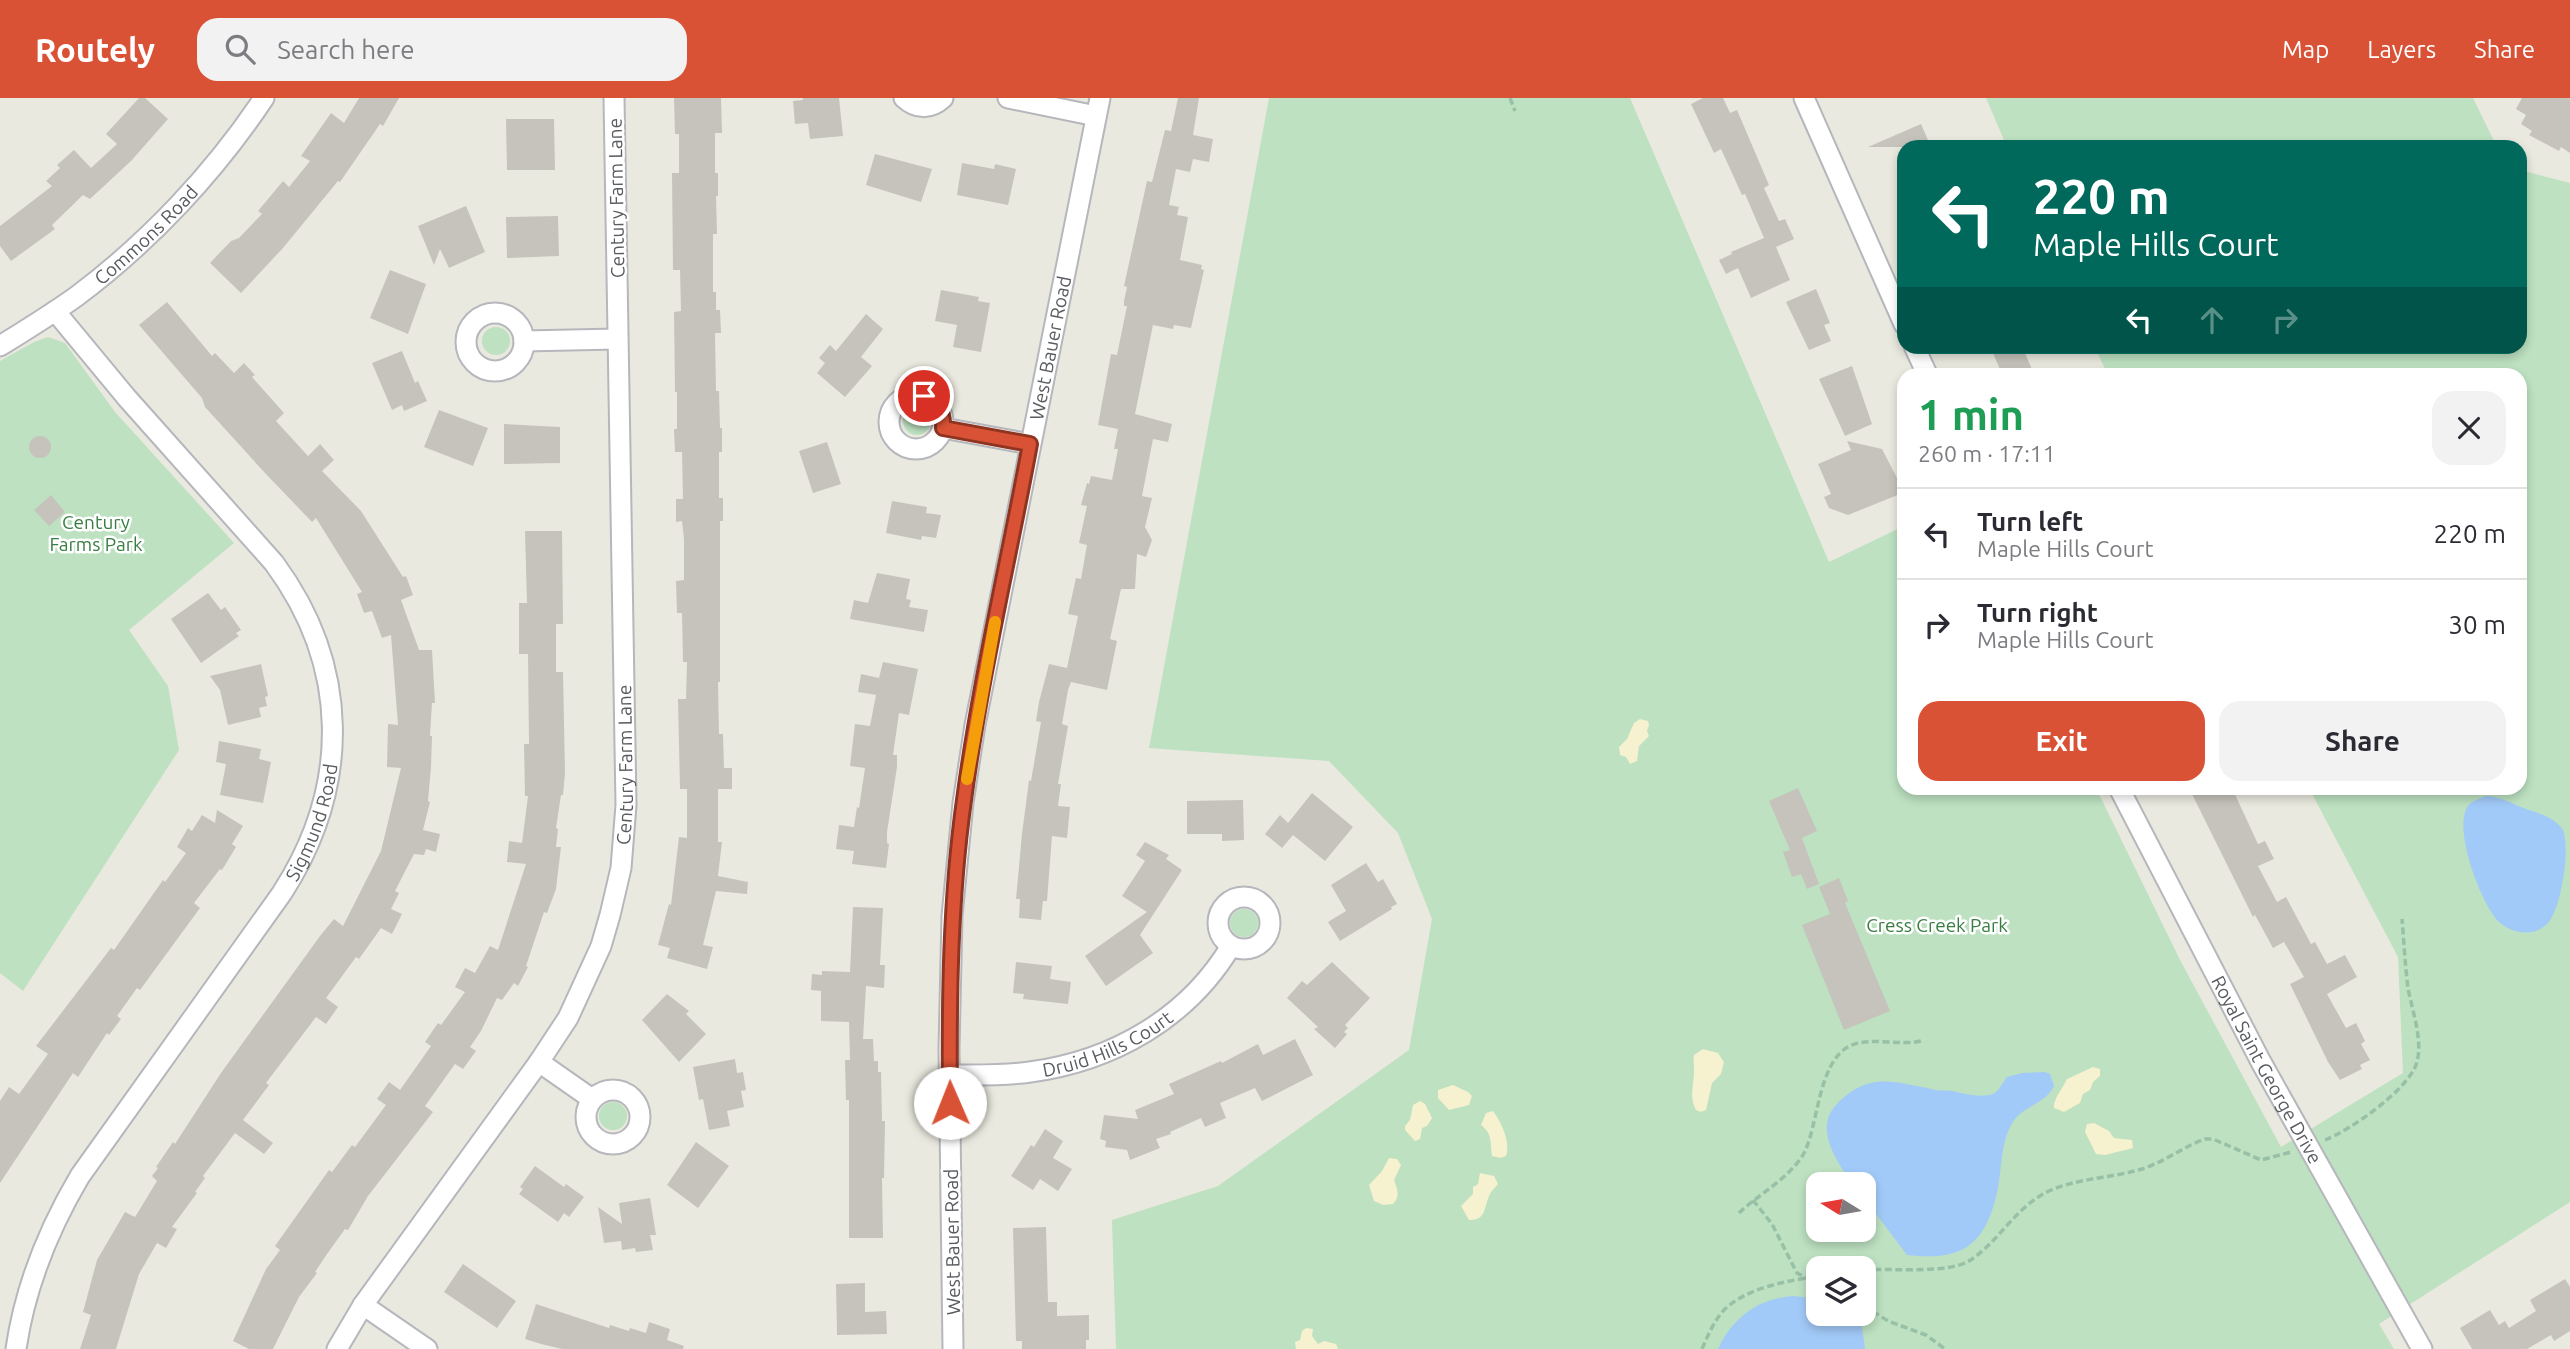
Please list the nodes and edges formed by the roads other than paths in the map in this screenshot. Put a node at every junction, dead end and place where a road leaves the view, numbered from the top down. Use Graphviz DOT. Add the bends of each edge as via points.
graph roads {
  1 [pos="264,98"];
  2 [pos="614,98"];
  3 [pos="904,98"];
  4 [pos="943,98"];
  5 [pos="1008,98"];
  6 [pos="1804,98"];
  7 [pos="1098,107"];
  8 [pos="1897,308"];
  9 [pos="55,311"];
  10 [pos="617,339"];
  11 [pos="524,341"];
  12 [pos="0,346"];
  13 [pos="943,428"];
  14 [pos="1030,444"];
  15 [pos="2123,795"];
  16 [pos="1231,946"];
  17 [pos="539,1062"];
  18 [pos="950,1075"];
  19 [pos="592,1099"];
  20 [pos="363,1305"];
  21 [pos="16,1349"];
  22 [pos="337,1349"];
  23 [pos="427,1349"];
  24 [pos="953,1349"];
  25 [pos="2422,1349"];
  1 -- 9 [label="street, Commons Road" via="203,179 162,221"];
  2 -- 10 [label="street, Century Farm Lane"];
  3 -- 4 [label="street" via="923,107"];
  5 -- 7 [label="street"];
  6 -- 8 [label="street"];
  7 -- 14 [label="street, West Bauer Road"];
  9 -- 12 [label="street, Commons Road"];
  9 -- 21 [label="street, Sigmund Road" via="288,582 311,624 326,670 333,741 327,789 306,852 282,893 80,1176 33,1275"];
  10 -- 11 [label="street"];
  10 -- 17 [label="street, Century Farm Lane" via="625,837 601,946 568,1018"];
  13 -- 14 [label="street"];
  14 -- 18 [label="street, West Bauer Road" via="963,803 952,916"];
  15 -- 25 [label="street, Royal Saint George Drive" via="2261,1062"];
  16 -- 18 [label="street, Druid Hills Court" via="1187,1002 1116,1049 1037,1071"];
  17 -- 19 [label="street"];
  17 -- 20 [label="street, Century Farm Lane"];
  18 -- 24 [label="street, West Bauer Road"];
  20 -- 22 [label="street, Century Farm Lane"];
  20 -- 23 [label="street"];
}
